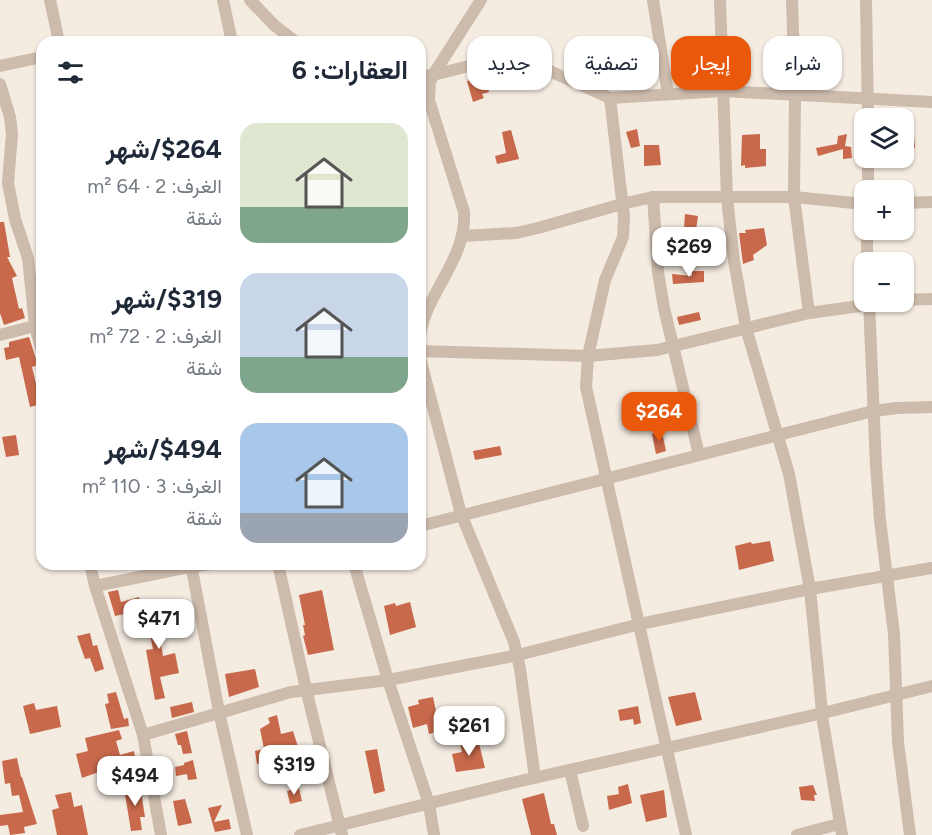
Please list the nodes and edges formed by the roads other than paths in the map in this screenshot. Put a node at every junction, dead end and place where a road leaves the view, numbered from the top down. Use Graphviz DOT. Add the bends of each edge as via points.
graph roads {
  1 [pos="51,0"];
  2 [pos="223,0"];
  3 [pos="250,0"];
  4 [pos="481,0"];
  5 [pos="653,0"];
  6 [pos="720,0"];
  7 [pos="792,0"];
  8 [pos="866,0"];
  9 [pos="57,36"];
  10 [pos="231,36"];
  11 [pos="288,36"];
  12 [pos="36,58"];
  13 [pos="0,66"];
  14 [pos="433,75"];
  15 [pos="426,76"];
  16 [pos="0,84"];
  17 [pos="722,91"];
  18 [pos="668,94"];
  19 [pos="795,95"];
  20 [pos="610,98"];
  21 [pos="868,99"];
  22 [pos="932,102"];
  23 [pos="868,108"];
  24 [pos="653,197"];
  25 [pos="794,197"];
  26 [pos="727,198"];
  27 [pos="932,202"];
  28 [pos="854,203"];
  29 [pos="914,203"];
  30 [pos="622,204"];
  31 [pos="463,236"];
  32 [pos="932,299"];
  33 [pos="914,300"];
  34 [pos="854,305"];
  35 [pos="868,312"];
  36 [pos="809,313"];
  37 [pos="426,315"];
  38 [pos="35,326"];
  39 [pos="746,328"];
  40 [pos="36,330"];
  41 [pos="0,335"];
  42 [pos="672,347"];
  43 [pos="426,351"];
  44 [pos="588,356"];
  45 [pos="426,381"];
  46 [pos="932,407"];
  47 [pos="873,411"];
  48 [pos="778,435"];
  49 [pos="699,455"];
  50 [pos="606,478"];
  51 [pos="461,514"];
  52 [pos="426,524"];
  53 [pos="932,568"];
  54 [pos="91,570"];
  55 [pos="168,570"];
  56 [pos="192,570"];
  57 [pos="280,570"];
  58 [pos="356,570"];
  59 [pos="887,574"];
  60 [pos="95,586"];
  61 [pos="810,589"];
  62 [pos="640,624"];
  63 [pos="518,656"];
  64 [pos="388,680"];
  65 [pos="932,686"];
  66 [pos="306,689"];
  67 [pos="896,694"];
  68 [pos="219,712"];
  69 [pos="822,713"];
  70 [pos="144,735"];
  71 [pos="668,748"];
  72 [pos="570,770"];
  73 [pos="535,778"];
  74 [pos="429,804"];
  75 [pos="583,826"];
  76 [pos="840,829"];
  77 [pos="340,830"];
  78 [pos="161,835"];
  79 [pos="248,835"];
  80 [pos="300,835"];
  81 [pos="434,835"];
  82 [pos="686,835"];
  83 [pos="796,835"];
  84 [pos="910,835"];
  1 -- 9 [label="street"];
  2 -- 10 [label="street"];
  3 -- 11 [label="street"];
  4 -- 14 [label="street"];
  5 -- 18 [label="street"];
  6 -- 17 [label="street"];
  7 -- 19 [label="street"];
  8 -- 21 [label="street"];
  12 -- 13 [label="street"];
  14 -- 15 [label="street"];
  14 -- 20 [label="street" via="496,58 515,58"];
  14 -- 31 [label="street" via="429,100 464,212"];
  16 -- 38 [label="street" via="12,134 8,183 28,258"];
  17 -- 18 [label="street"];
  17 -- 19 [label="street"];
  17 -- 26 [label="street"];
  18 -- 20 [label="street"];
  19 -- 21 [label="street"];
  19 -- 25 [label="street"];
  20 -- 30 [label="street"];
  21 -- 22 [label="street"];
  21 -- 23 [label="street"];
  24 -- 26 [label="street"];
  24 -- 30 [label="street"];
  24 -- 42 [label="street" via="658,272"];
  25 -- 26 [label="street"];
  25 -- 28 [label="street"];
  25 -- 36 [label="street"];
  26 -- 39 [label="street"];
  27 -- 29 [label="street"];
  30 -- 31 [label="street" via="516,233"];
  30 -- 44 [label="street" via="623,237 605,280"];
  31 -- 37 [label="street"];
  32 -- 33 [label="street"];
  34 -- 36 [label="street"];
  35 -- 47 [label="street"];
  36 -- 39 [label="street"];
  38 -- 40 [label="street"];
  38 -- 41 [label="street"];
  39 -- 42 [label="street"];
  39 -- 48 [label="street"];
  42 -- 44 [label="street"];
  42 -- 49 [label="street"];
  43 -- 44 [label="street"];
  44 -- 50 [label="street" via="586,387"];
  45 -- 51 [label="street"];
  46 -- 47 [label="street"];
  47 -- 48 [label="street"];
  47 -- 59 [label="street"];
  48 -- 49 [label="street"];
  48 -- 61 [label="street"];
  49 -- 50 [label="street"];
  50 -- 51 [label="street"];
  50 -- 62 [label="street"];
  51 -- 52 [label="street"];
  51 -- 63 [label="street"];
  53 -- 59 [label="street"];
  54 -- 60 [label="street"];
  55 -- 60 [label="street"];
  56 -- 68 [label="street"];
  57 -- 66 [label="street"];
  58 -- 64 [label="street"];
  59 -- 61 [label="street"];
  59 -- 67 [label="street"];
  60 -- 70 [label="street"];
  61 -- 62 [label="street"];
  61 -- 69 [label="street"];
  62 -- 63 [label="street"];
  62 -- 71 [label="street"];
  63 -- 64 [label="street"];
  63 -- 73 [label="street"];
  64 -- 66 [label="street"];
  64 -- 74 [label="street"];
  65 -- 67 [label="street"];
  66 -- 68 [label="street"];
  66 -- 77 [label="street"];
  67 -- 69 [label="street"];
  67 -- 84 [label="street"];
  68 -- 70 [label="street"];
  68 -- 79 [label="street"];
  69 -- 71 [label="street"];
  69 -- 76 [label="street"];
  70 -- 78 [label="street"];
  71 -- 72 [label="street"];
  71 -- 82 [label="street"];
  72 -- 73 [label="street"];
  72 -- 75 [label="street"];
  73 -- 74 [label="street"];
  74 -- 77 [label="street"];
  74 -- 81 [label="street"];
  76 -- 83 [label="street"];
  77 -- 80 [label="street"];
}
